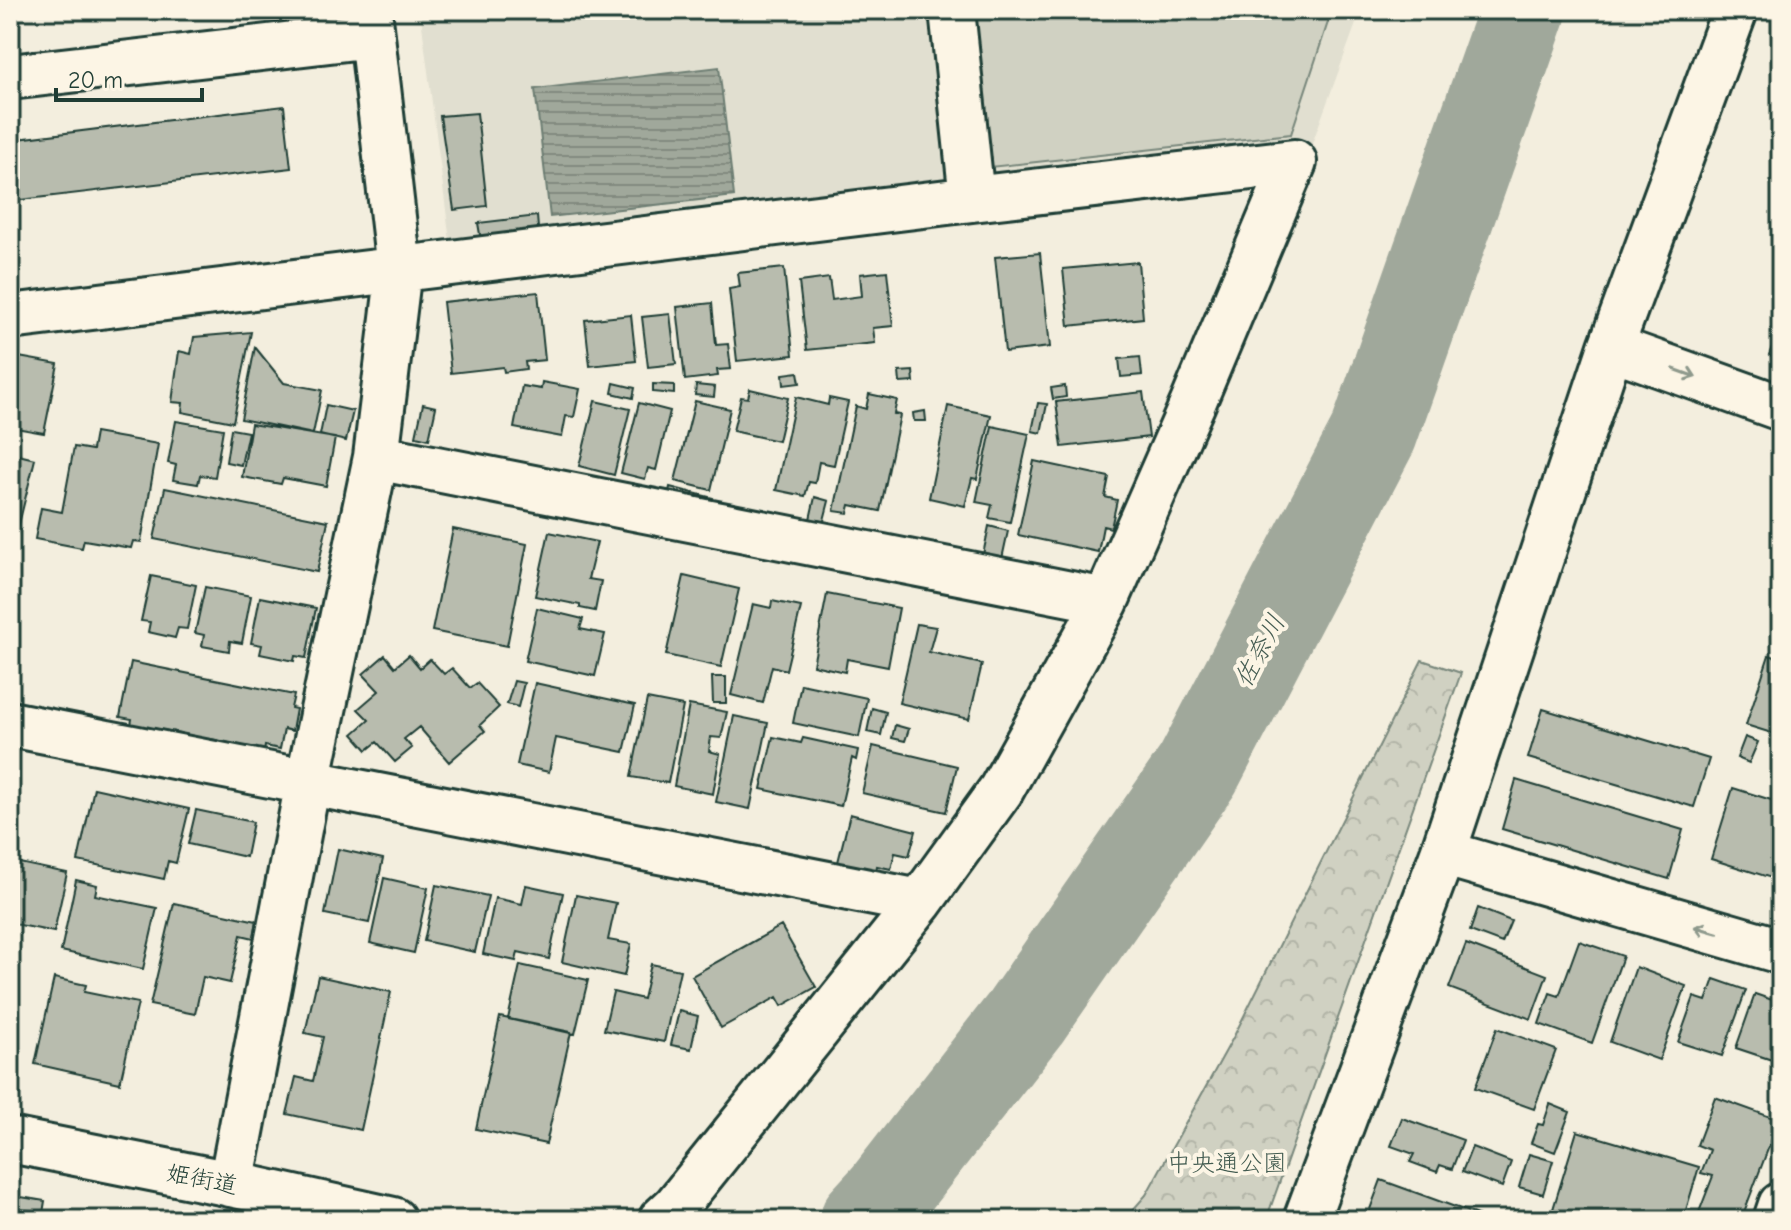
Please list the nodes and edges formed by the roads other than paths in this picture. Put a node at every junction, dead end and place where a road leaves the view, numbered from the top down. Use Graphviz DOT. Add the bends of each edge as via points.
graph roads {
  1 [pos="952,10"];
  2 [pos="1735,10"];
  3 [pos="370,23"];
  4 [pos="10,77"];
  5 [pos="972,199"];
  6 [pos="399,269"];
  7 [pos="10,317"];
  8 [pos="1611,347"];
  9 [pos="1781,408"];
  10 [pos="376,457"];
  11 [pos="1106,601"];
  12 [pos="10,724"];
  13 [pos="308,782"];
  14 [pos="1443,853"];
  15 [pos="920,902"];
  16 [pos="1781,951"];
  17 [pos="10,1140"];
  18 [pos="231,1184"];
  19 [pos="1781,1205"];
  20 [pos="393,1220"];
  21 [pos="661,1220"];
  22 [pos="1306,1220"];
  23 [pos="1776,1220"];
  1 -- 5 [label="street"];
  2 -- 8 [label="street"];
  3 -- 4 [label="street"];
  3 -- 6 [label="street"];
  5 -- 6 [label="street"];
  5 -- 11 [label="street" via="1294,162"];
  6 -- 7 [label="street"];
  6 -- 10 [label="street"];
  8 -- 9 [label="street, one-way"];
  8 -- 14 [label="street"];
  10 -- 11 [label="street"];
  10 -- 13 [label="street"];
  11 -- 15 [label="street" via="1001,790"];
  12 -- 13 [label="street"];
  13 -- 15 [label="street"];
  13 -- 18 [label="street"];
  16 -- 14 [label="street, one-way"];
  14 -- 22 [label="street"];
  15 -- 21 [label="street"];
  17 -- 18 [label="street, 姫街道"];
  18 -- 20 [label="street, 姫街道"];
  19 -- 23 [label="street"];
}
